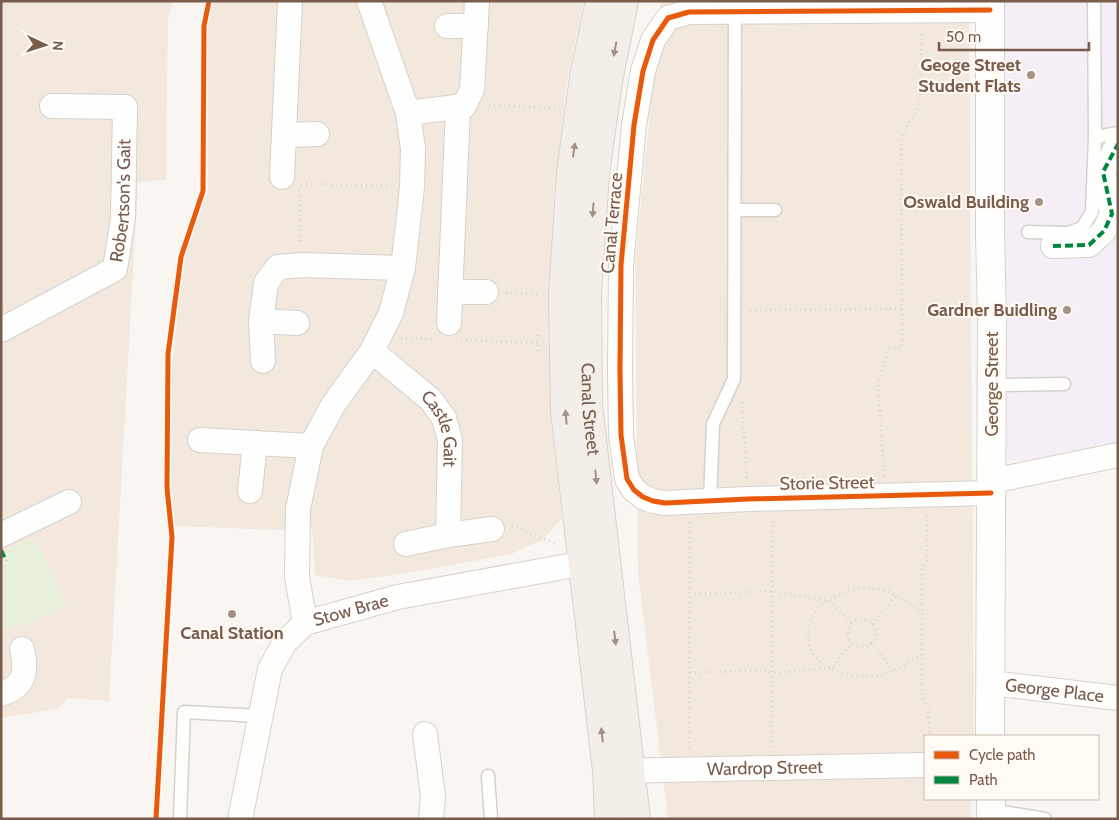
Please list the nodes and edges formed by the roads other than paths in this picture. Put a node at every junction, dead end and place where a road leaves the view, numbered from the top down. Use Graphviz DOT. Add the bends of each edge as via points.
graph roads {
  1 [pos="290,1"];
  2 [pos="369,1"];
  3 [pos="477,1"];
  4 [pos="600,1"];
  5 [pos="624,1"];
  6 [pos="1094,1"];
  7 [pos="876,6"];
  8 [pos="990,6"];
  9 [pos="765,7"];
  10 [pos="735,13"];
  11 [pos="447,26"];
  12 [pos="476,26"];
  13 [pos="52,106"];
  14 [pos="462,106"];
  15 [pos="408,113"];
  16 [pos="1118,132"];
  17 [pos="317,134"];
  18 [pos="285,136"];
  19 [pos="1094,138"];
  20 [pos="1118,144"];
  21 [pos="282,177"];
  22 [pos="734,210"];
  23 [pos="775,210"];
  24 [pos="1028,232"];
  25 [pos="1053,246"];
  26 [pos="403,268"];
  27 [pos="450,292"];
  28 [pos="486,292"];
  29 [pos="262,322"];
  30 [pos="297,323"];
  31 [pos="449,323"];
  32 [pos="1,330"];
  33 [pos="372,350"];
  34 [pos="263,362"];
  35 [pos="1064,384"];
  36 [pos="992,385"];
  37 [pos="200,440"];
  38 [pos="255,443"];
  39 [pos="310,446"];
  40 [pos="1118,456"];
  41 [pos="991,487"];
  42 [pos="250,491"];
  43 [pos="700,501"];
  44 [pos="68,502"];
  45 [pos="665,503"];
  46 [pos="492,529"];
  47 [pos="1,535"];
  48 [pos="448,535"];
  49 [pos="406,544"];
  50 [pos="593,562"];
  51 [pos="305,623"];
  52 [pos="22,649"];
  53 [pos="991,683"];
  54 [pos="1,694"];
  55 [pos="1118,698"];
  56 [pos="260,716"];
  57 [pos="425,734"];
  58 [pos="990,735"];
  59 [pos="924,765"];
  60 [pos="619,771"];
  61 [pos="488,776"];
  62 [pos="991,809"];
  63 [pos="180,819"];
  64 [pos="240,819"];
  65 [pos="431,819"];
  66 [pos="491,819"];
  67 [pos="609,819"];
  68 [pos="636,819"];
  69 [pos="1046,819"];
  1 -- 18 [label="street"];
  2 -- 15 [label="street"];
  3 -- 12 [label="street"];
  50 -- 4 [label="main road, Canal Street, one-way" via="565,411 563,295 571,173 584,77"];
  5 -- 50 [label="main road, Canal Street, one-way" via="608,81 595,174 587,294"];
  6 -- 19 [label="lane"];
  7 -- 8 [label="street" via="923,11"];
  7 -- 9 [label="street"];
  8 -- 36 [label="street, George Street"];
  9 -- 10 [label="street"];
  10 -- 22 [label="lane"];
  10 -- 45 [label="street, Canal Terrace" via="689,12 668,18 653,40 643,71 634,125 621,265 621,434 627,479 634,490 643,497"];
  11 -- 12 [label="street"];
  12 -- 14 [label="street" via="472,90"];
  13 -- 32 [label="street, Robertson's Gait" via="125,108 123,218 115,269"];
  14 -- 15 [label="street"];
  14 -- 27 [label="street"];
  15 -- 26 [label="street" via="413,149 412,187"];
  16 -- 19 [label="lane"];
  17 -- 18 [label="street"];
  18 -- 21 [label="street"];
  19 -- 24 [label="lane" via="1092,212 1082,228 1068,232"];
  20 -- 25 [label="street" via="1103,172 1112,214 1104,231 1089,245"];
  22 -- 23 [label="lane"];
  22 -- 43 [label="lane" via="734,379 714,424"];
  26 -- 29 [label="street" via="278,267 266,283"];
  26 -- 33 [label="street" via="391,313"];
  27 -- 28 [label="street"];
  27 -- 31 [label="street"];
  29 -- 30 [label="street"];
  29 -- 34 [label="street"];
  33 -- 39 [label="street" via="333,405"];
  33 -- 48 [label="street, Castle Gait" via="431,400 444,418 450,440"];
  35 -- 36 [label="lane"];
  36 -- 41 [label="street, George Street"];
  37 -- 38 [label="street"];
  38 -- 39 [label="street"];
  38 -- 42 [label="street"];
  39 -- 51 [label="street" via="298,508 297,577"];
  40 -- 41 [label="street, Storie Street"];
  41 -- 43 [label="street, Storie Street" via="926,494"];
  41 -- 53 [label="street, George Street"];
  43 -- 45 [label="street, Storie Street"];
  44 -- 47 [label="street"];
  46 -- 48 [label="street"];
  48 -- 49 [label="street"];
  50 -- 51 [label="street, Stow Brae" via="398,597"];
  50 -- 60 [label="main road, Canal Street"];
  51 -- 56 [label="street, Stow Brae" via="285,642 270,669"];
  52 -- 54 [label="street" via="26,665 22,680"];
  53 -- 55 [label="street, George Place"];
  53 -- 58 [label="street, George Street"];
  56 -- 63 [label="lane" via="184,712"];
  56 -- 64 [label="street, Stow Brae"];
  57 -- 65 [label="street" via="433,796"];
  59 -- 60 [label="street, Wardrop Street"];
  60 -- 67 [label="main road, Canal Street"];
  60 -- 68 [label="main road, Canal Street"];
  61 -- 66 [label="lane"];
  62 -- 69 [label="lane"];
}
